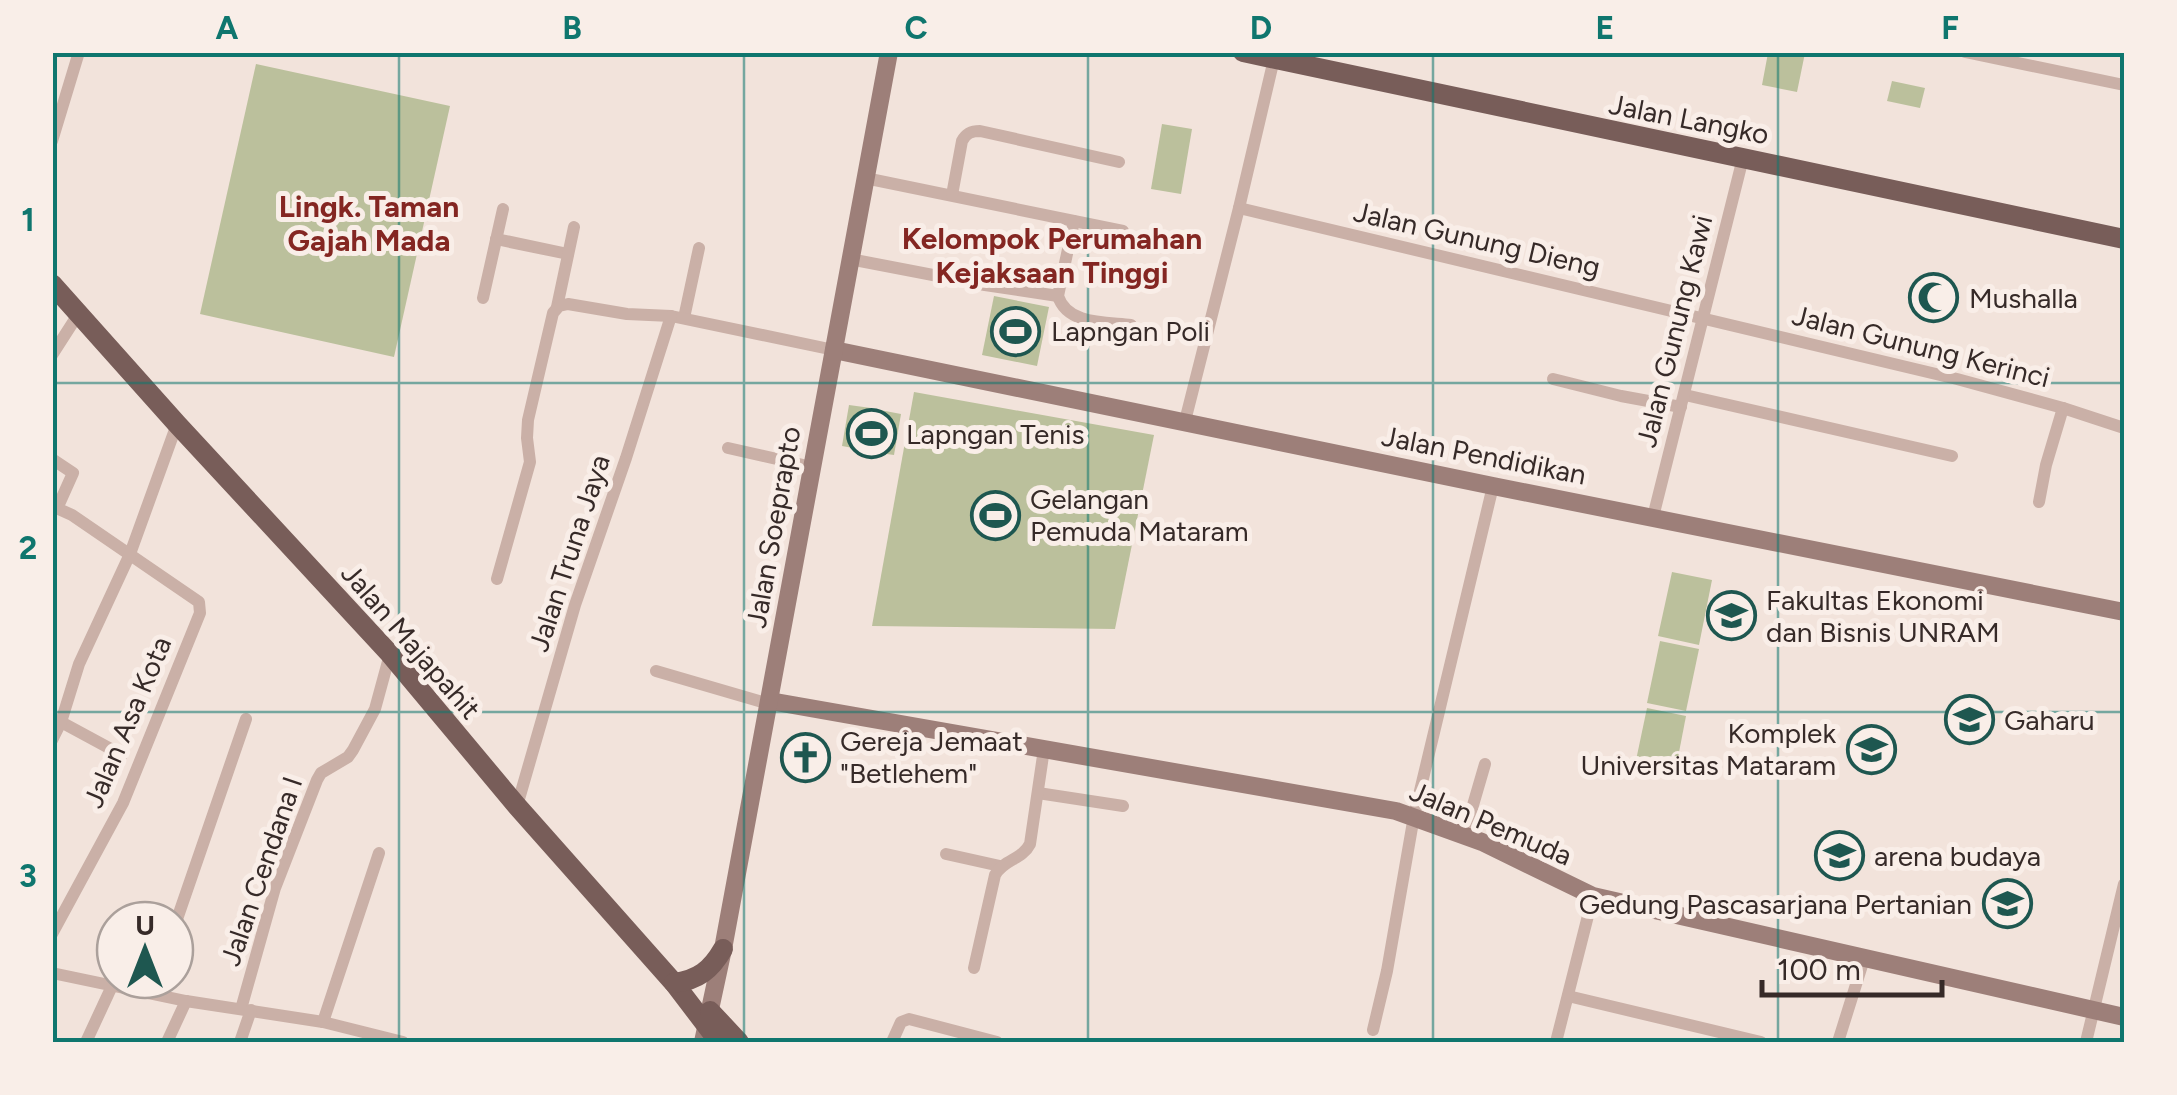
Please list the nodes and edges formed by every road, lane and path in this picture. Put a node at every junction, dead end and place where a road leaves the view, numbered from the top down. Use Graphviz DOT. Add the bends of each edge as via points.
graph roads {
  1 [pos="78,52"];
  2 [pos="890,52"];
  3 [pos="900,52"];
  4 [pos="1242,52"];
  5 [pos="1964,52"];
  6 [pos="1274,59"];
  7 [pos="2124,86"];
  8 [pos="52,141"];
  9 [pos="1743,158"];
  10 [pos="1118,162"];
  11 [pos="870,179"];
  12 [pos="952,195"];
  13 [pos="1239,208"];
  14 [pos="502,209"];
  15 [pos="1074,221"];
  16 [pos="574,227"];
  17 [pos="1123,231"];
  18 [pos="496,239"];
  19 [pos="2124,239"];
  20 [pos="699,248"];
  21 [pos="568,254"];
  22 [pos="860,261"];
  23 [pos="52,284"];
  24 [pos="1058,296"];
  25 [pos="483,298"];
  26 [pos="557,307"];
  27 [pos="78,313"];
  28 [pos="678,317"];
  29 [pos="1703,318"];
  30 [pos="1131,325"];
  31 [pos="838,350"];
  32 [pos="52,355"];
  33 [pos="1553,379"];
  34 [pos="1683,401"];
  35 [pos="2064,408"];
  36 [pos="1184,421"];
  37 [pos="177,424"];
  38 [pos="2124,428"];
  39 [pos="728,448"];
  40 [pos="1952,456"];
  41 [pos="52,459"];
  42 [pos="812,468"];
  43 [pos="1493,486"];
  44 [pos="2039,502"];
  45 [pos="57,505"];
  46 [pos="1654,517"];
  47 [pos="130,554"];
  48 [pos="497,579"];
  49 [pos="2124,612"];
  50 [pos="390,654"];
  51 [pos="656,671"];
  52 [pos="769,702"];
  53 [pos="246,719"];
  54 [pos="61,722"];
  55 [pos="52,740"];
  56 [pos="1044,749"];
  57 [pos="122,756"];
  58 [pos="1486,764"];
  59 [pos="1038,793"];
  60 [pos="517,806"];
  61 [pos="1123,806"];
  62 [pos="1414,816"];
  63 [pos="1464,836"];
  64 [pos="379,853"];
  65 [pos="946,854"];
  66 [pos="1000,866"];
  67 [pos="2124,884"];
  68 [pos="1593,896"];
  69 [pos="184,900"];
  70 [pos="52,934"];
  71 [pos="723,949"];
  72 [pos="1864,959"];
  73 [pos="974,968"];
  74 [pos="52,973"];
  75 [pos="95,982"];
  76 [pos="674,982"];
  77 [pos="1568,996"];
  78 [pos="106,1000"];
  79 [pos="186,1001"];
  80 [pos="246,1009"];
  81 [pos="2094,1009"];
  82 [pos="2124,1016"];
  83 [pos="323,1022"];
  84 [pos="1373,1030"];
  85 [pos="710,1031"];
  86 [pos="342,1036"];
  87 [pos="86,1042"];
  88 [pos="168,1042"];
  89 [pos="240,1042"];
  90 [pos="403,1042"];
  91 [pos="739,1042"];
  92 [pos="892,1042"];
  93 [pos="988,1042"];
  94 [pos="1556,1042"];
  95 [pos="1761,1042"];
  96 [pos="1838,1042"];
  97 [pos="2086,1042"];
  1 -- 8 [label="street"];
  2 -- 11 [label="main road, Jalan Soeprapto"];
  3 -- 11 [label="main road, Jalan Soeprapto"];
  4 -- 6 [label="main road, Jalan Langko"];
  5 -- 7 [label="street"];
  6 -- 9 [label="main road, Jalan Langko"];
  6 -- 13 [label="street"];
  9 -- 19 [label="main road, Jalan Langko"];
  9 -- 29 [label="street, Jalan Gunung Kawi"];
  10 -- 12 [label="street" via="973,131 962,140"];
  11 -- 12 [label="street"];
  11 -- 22 [label="main road, Jalan Soeprapto"];
  11 -- 31 [label="main road, Jalan Soeprapto"];
  12 -- 15 [label="street"];
  13 -- 29 [label="street, Jalan Gunung Dieng"];
  13 -- 36 [label="street"];
  14 -- 18 [label="street"];
  15 -- 17 [label="street"];
  15 -- 24 [label="street"];
  16 -- 21 [label="street"];
  18 -- 21 [label="street"];
  18 -- 25 [label="street"];
  20 -- 28 [label="street, Jalan Truna Jaya"];
  21 -- 26 [label="street"];
  22 -- 24 [label="street"];
  22 -- 31 [label="main road, Jalan Soeprapto"];
  23 -- 27 [label="main road, Jalan Majapahit"];
  24 -- 30 [label="street" via="1080,318"];
  26 -- 28 [label="street"];
  26 -- 48 [label="street" via="528,420 530,462"];
  27 -- 32 [label="street"];
  27 -- 37 [label="main road, Jalan Majapahit"];
  28 -- 31 [label="street"];
  28 -- 60 [label="street, Jalan Truna Jaya" via="575,605"];
  29 -- 34 [label="street, Jalan Gunung Kawi"];
  29 -- 35 [label="street, Jalan Gunung Kerinci"];
  31 -- 36 [label="main road, Jalan Pendidikan"];
  31 -- 42 [label="main road, Jalan Soeprapto"];
  33 -- 34 [label="street" via="1621,396"];
  34 -- 40 [label="street"];
  34 -- 46 [label="street, Jalan Gunung Kawi"];
  35 -- 38 [label="street, Jalan Gunung Kerinci"];
  35 -- 44 [label="street"];
  36 -- 43 [label="main road, Jalan Pendidikan"];
  37 -- 47 [label="street"];
  37 -- 50 [label="main road, Jalan Majapahit"];
  39 -- 42 [label="street"];
  41 -- 45 [label="street, Jalan Asa Kota" via="73,473"];
  42 -- 52 [label="main road, Jalan Soeprapto"];
  43 -- 46 [label="main road, Jalan Pendidikan"];
  43 -- 62 [label="street"];
  45 -- 47 [label="street, Jalan Asa Kota"];
  46 -- 49 [label="main road, Jalan Pendidikan"];
  47 -- 54 [label="street" via="79,664"];
  47 -- 70 [label="street, Jalan Asa Kota" via="199,602 200,613 123,802"];
  50 -- 60 [label="main road, Jalan Majapahit"];
  50 -- 80 [label="street, Jalan Cendana I" via="375,709 354,750 317,780 275,888"];
  51 -- 52 [label="street"];
  52 -- 56 [label="main road, Jalan Pemuda"];
  52 -- 71 [label="main road, Jalan Soeprapto"];
  53 -- 69 [label="street"];
  54 -- 55 [label="street"];
  54 -- 57 [label="street"];
  56 -- 59 [label="street"];
  56 -- 62 [label="main road, Jalan Pemuda"];
  58 -- 63 [label="street"];
  59 -- 61 [label="street"];
  59 -- 66 [label="street" via="1028,850"];
  60 -- 76 [label="main road, Jalan Majapahit"];
  62 -- 63 [label="main road, Jalan Pemuda"];
  62 -- 84 [label="street"];
  63 -- 68 [label="main road, Jalan Pemuda"];
  64 -- 83 [label="street"];
  65 -- 66 [label="street"];
  66 -- 73 [label="street"];
  67 -- 81 [label="street"];
  68 -- 72 [label="main road, Jalan Pemuda"];
  68 -- 77 [label="street"];
  71 -- 76 [label="main road" via="704,974"];
  71 -- 85 [label="main road, Jalan Soeprapto"];
  72 -- 81 [label="main road, Jalan Pemuda"];
  72 -- 96 [label="street"];
  74 -- 75 [label="street"];
  76 -- 85 [label="main road, Jalan Majapahit"];
  77 -- 94 [label="street"];
  77 -- 95 [label="street"];
  78 -- 87 [label="street"];
  79 -- 80 [label="street"];
  79 -- 88 [label="street"];
  80 -- 83 [label="street"];
  80 -- 89 [label="street, Jalan Cendana I"];
  81 -- 82 [label="main road, Jalan Pemuda"];
  81 -- 97 [label="street"];
  83 -- 86 [label="street"];
  85 -- 91 [label="main road, Jalan Majapahit"];
  86 -- 90 [label="street"];
  92 -- 93 [label="street" via="901,1022 909,1020"];
}
